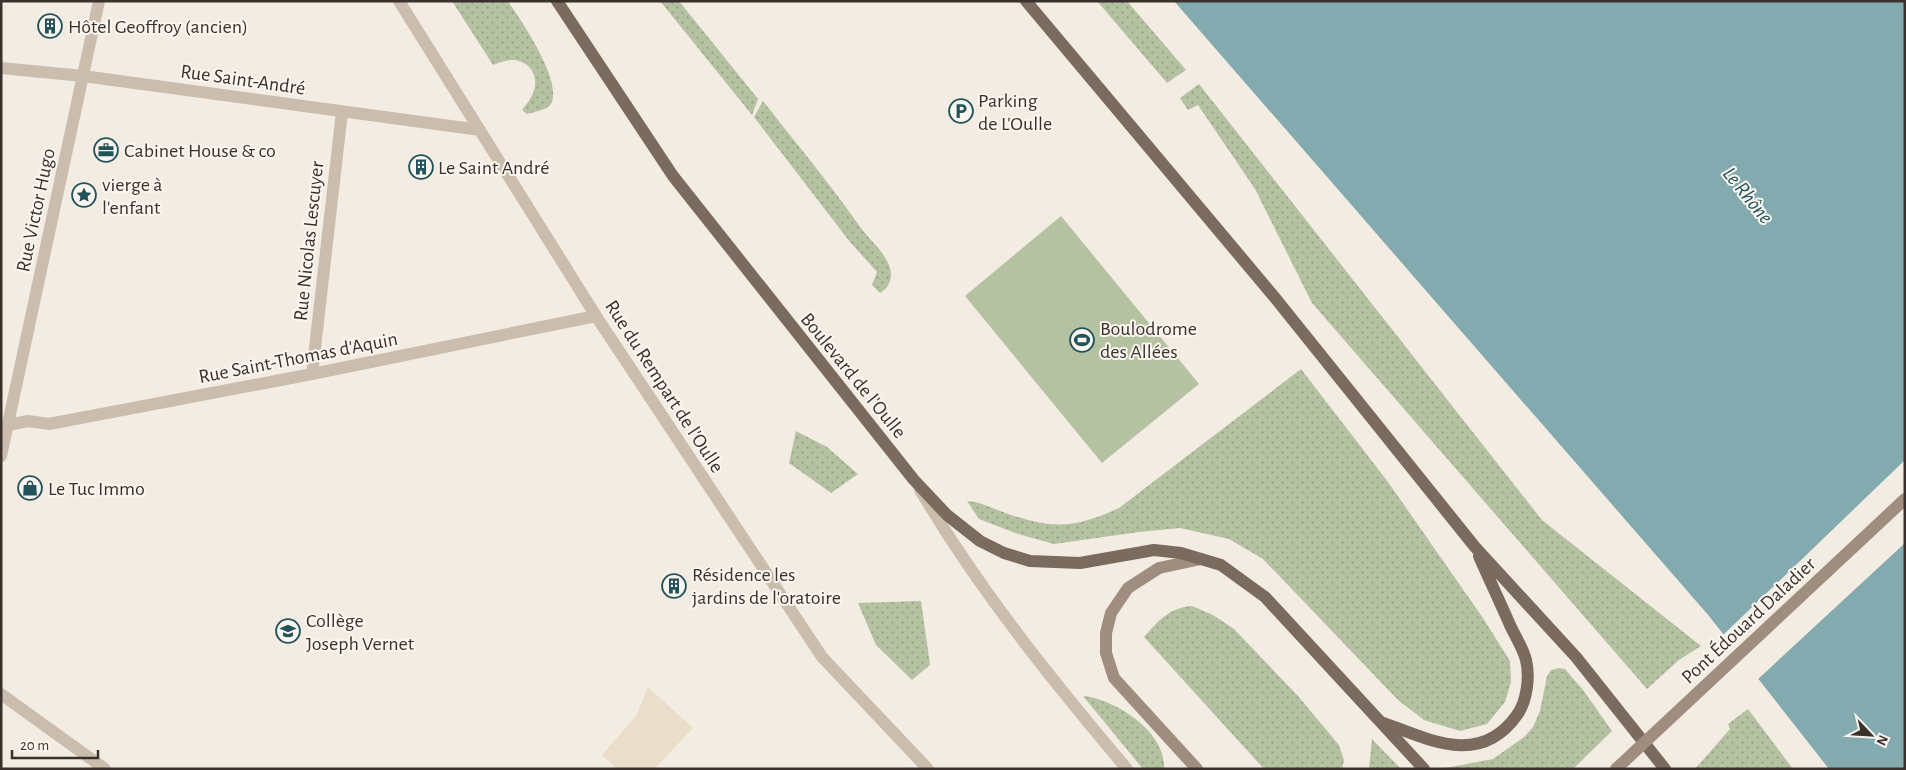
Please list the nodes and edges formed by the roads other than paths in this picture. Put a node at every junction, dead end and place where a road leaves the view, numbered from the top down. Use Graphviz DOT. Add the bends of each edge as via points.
graph roads {
  1 [pos="99,1"];
  2 [pos="399,1"];
  3 [pos="557,1"];
  4 [pos="1026,1"];
  5 [pos="1,68"];
  6 [pos="83,76"];
  7 [pos="342,112"];
  8 [pos="480,130"];
  9 [pos="596,316"];
  10 [pos="312,374"];
  11 [pos="8,425"];
  12 [pos="1,456"];
  13 [pos="914,480"];
  14 [pos="1905,499"];
  15 [pos="1475,546"];
  16 [pos="1201,559"];
  17 [pos="1,694"];
  18 [pos="1382,722"];
  19 [pos="105,769"];
  20 [pos="928,769"];
  21 [pos="1127,769"];
  22 [pos="1197,769"];
  23 [pos="1424,769"];
  24 [pos="1616,769"];
  25 [pos="1665,769"];
  1 -- 6 [label="street, Rue Victor Hugo"];
  2 -- 8 [label="street, Rue du Rempart de l'Oulle"];
  3 -- 13 [label="main road, Boulevard de l'Oulle" via="673,176"];
  4 -- 15 [label="main road" via="1270,292"];
  5 -- 6 [label="street, Rue Saint-André"];
  6 -- 7 [label="street, Rue Saint-André"];
  6 -- 11 [label="street, Rue Victor Hugo"];
  7 -- 8 [label="street, Rue Saint-André"];
  7 -- 10 [label="street, Rue Nicolas Lescuyer"];
  8 -- 9 [label="street, Rue du Rempart de l'Oulle"];
  9 -- 10 [label="street, Rue Saint-Thomas d'Aquin"];
  9 -- 20 [label="street, Rue du Rempart de l'Oulle" via="822,657"];
  10 -- 11 [label="street, Rue Saint-Thomas d'Aquin" via="49,424 28,421"];
  11 -- 12 [label="street, Rue Victor Hugo"];
  13 -- 16 [label="main road" via="947,515 980,540 1004,553 1030,561 1080,563 1154,550"];
  13 -- 21 [label="street, Boulevard de l'Oulle" via="948,537 1012,628"];
  14 -- 24 [label="main road, Pont Édouard Daladier, bridge"];
  15 -- 18 [label="main road" via="1526,660 1528,685 1522,708 1508,729 1491,741 1470,745 1446,745"];
  15 -- 25 [label="main road" via="1576,657"];
  16 -- 18 [label="main road" via="1221,565 1265,596"];
  16 -- 22 [label="main road" via="1159,568 1128,588 1110,613 1106,643 1114,678"];
  17 -- 19 [label="street"];
  18 -- 23 [label="main road"];
}
